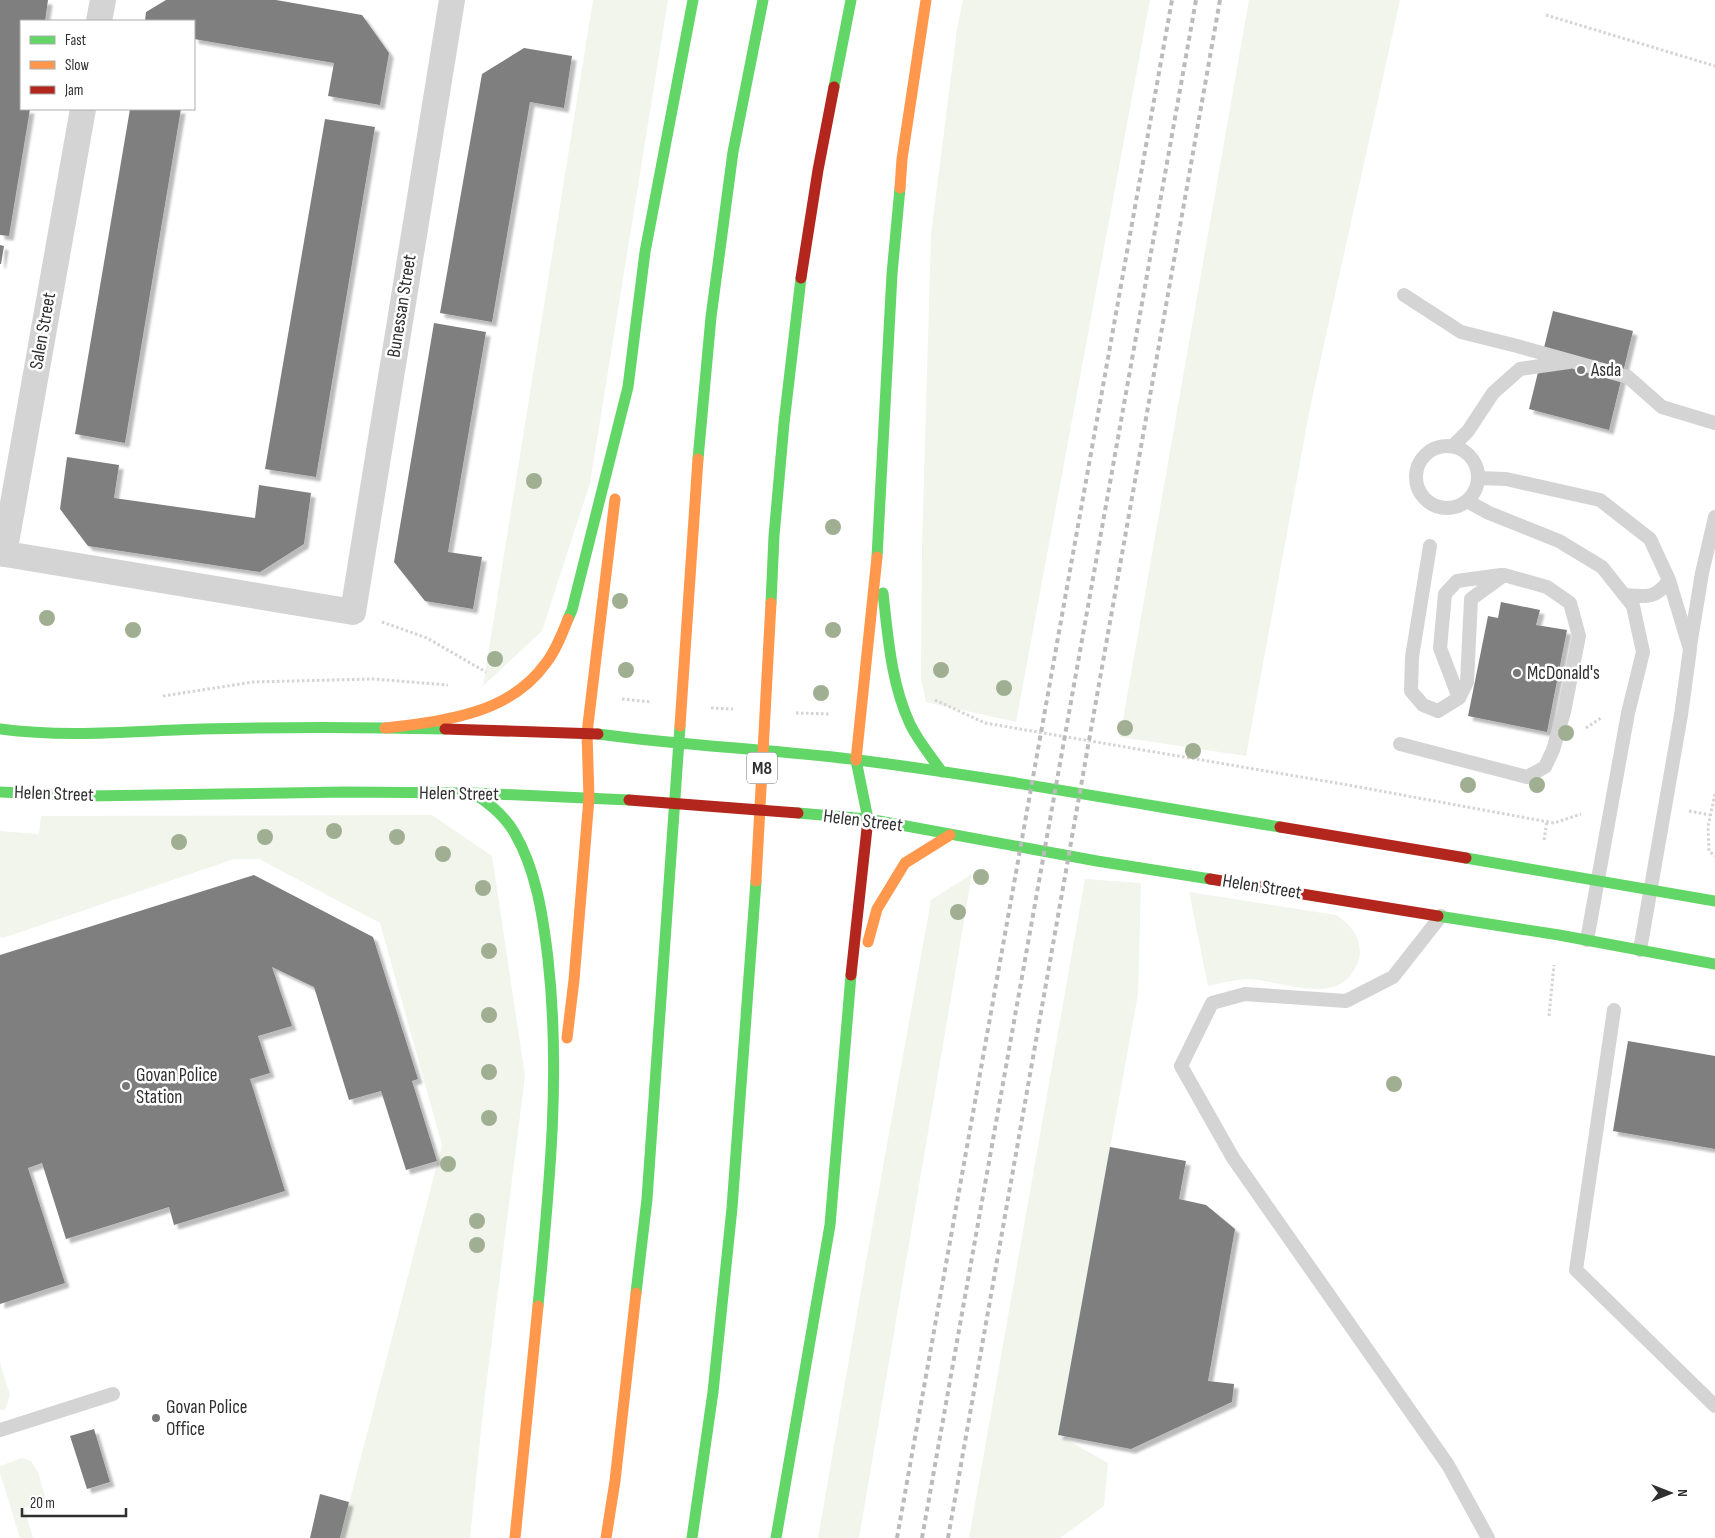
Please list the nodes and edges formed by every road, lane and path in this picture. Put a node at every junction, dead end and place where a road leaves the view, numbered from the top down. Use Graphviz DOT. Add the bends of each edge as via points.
graph roads {
  1 [pos="103,0"];
  2 [pos="452,0"];
  3 [pos="693,0"];
  4 [pos="762,0"];
  5 [pos="851,0"];
  6 [pos="926,0"];
  7 [pos="1546,15"];
  8 [pos="99,20"];
  9 [pos="1715,66"];
  10 [pos="83,110"];
  11 [pos="1404,295"];
  12 [pos="1575,362"];
  13 [pos="628,387"];
  14 [pos="1715,423"];
  15 [pos="1453,446"];
  16 [pos="1478,478"];
  17 [pos="1467,501"];
  18 [pos="1715,517"];
  19 [pos="1430,546"];
  20 [pos="878,547"];
  21 [pos="2,553"];
  22 [pos="1504,575"];
  23 [pos="1669,580"];
  24 [pos="1625,595"];
  25 [pos="353,612"];
  26 [pos="1690,649"];
  27 [pos="493,676"];
  28 [pos="454,686"];
  29 [pos="592,696"];
  30 [pos="156,697"];
  31 [pos="1459,698"];
  32 [pos="656,702"];
  33 [pos="703,707"];
  34 [pos="742,709"];
  35 [pos="904,711"];
  36 [pos="791,712"];
  37 [pos="860,716"];
  38 [pos="386,728"];
  39 [pos="0,729"];
  40 [pos="587,733"];
  41 [pos="1400,744"];
  42 [pos="856,760"];
  43 [pos="942,772"];
  44 [pos="0,792"];
  45 [pos="473,793"];
  46 [pos="1715,794"];
  47 [pos="589,798"];
  48 [pos="1581,814"];
  49 [pos="868,819"];
  50 [pos="950,835"];
  51 [pos="1715,856"];
  52 [pos="1598,880"];
  53 [pos="1651,890"];
  54 [pos="1715,902"];
  55 [pos="1441,916"];
  56 [pos="1587,940"];
  57 [pos="1640,950"];
  58 [pos="1715,964"];
  59 [pos="1614,1010"];
  60 [pos="846,1025"];
  61 [pos="553,1146"];
  62 [pos="113,1394"];
  63 [pos="1715,1406"];
  64 [pos="0,1430"];
  65 [pos="515,1538"];
  66 [pos="606,1538"];
  67 [pos="692,1538"];
  68 [pos="776,1538"];
  69 [pos="1488,1538"];
  1 -- 8 [label="street"];
  2 -- 25 [label="street, Bunessan Street"];
  3 -- 13 [label="main road" via="645,252"];
  4 -- 66 [label="main road" via="733,152 710,327 695,487 647,1199"];
  5 -- 67 [label="main road, M8" via="818,170 799,290 784,423 774,536 756,881 732,1208 713,1392"];
  6 -- 20 [label="main road" via="902,159 892,274"];
  7 -- 9 [label="path"];
  10 -- 21 [label="street, Salen Street"];
  11 -- 12 [label="lane" via="1462,332"];
  12 -- 14 [label="lane" via="1628,377 1662,407"];
  12 -- 15 [label="lane" via="1520,369 1493,393 1468,431"];
  13 -- 29 [label="main road"];
  13 -- 38 [label="main road" via="572,610 545,664 529,683 482,712"];
  15 -- 16 [label="lane" via="1472,458"];
  15 -- 17 [label="lane" via="1436,448 1427,454 1416,478 1421,493 1437,506 1448,508"];
  16 -- 17 [label="lane" via="1474,493"];
  16 -- 23 [label="lane" via="1506,479 1600,500 1650,539"];
  17 -- 24 [label="lane" via="1559,541 1602,566"];
  18 -- 26 [label="lane"];
  19 -- 31 [label="lane" via="1412,657 1411,690 1423,705 1438,711"];
  20 -- 35 [label="main road" via="892,668"];
  20 -- 37 [label="main road"];
  21 -- 25 [label="street"];
  22 -- 31 [label="lane" via="1471,599 1467,682"];
  22 -- 31 [label="lane" via="1457,581 1445,594 1440,648"];
  22 -- 41 [label="lane" via="1547,587 1570,602 1579,636 1564,712 1545,767 1527,777"];
  23 -- 24 [label="lane" via="1662,590 1651,596"];
  23 -- 26 [label="lane"];
  24 -- 52 [label="lane" via="1633,606 1643,652 1628,713"];
  25 -- 27 [label="path" via="427,638"];
  26 -- 53 [label="lane"];
  28 -- 30 [label="path" via="373,679 253,682"];
  29 -- 32 [label="path"];
  29 -- 40 [label="main road"];
  33 -- 34 [label="path"];
  35 -- 43 [label="main road"];
  35 -- 48 [label="path" via="930,698 985,723 1114,746 1554,823"];
  36 -- 37 [label="path"];
  37 -- 42 [label="main road"];
  38 -- 39 [label="main road" via="89,733"];
  38 -- 40 [label="main road"];
  40 -- 42 [label="main road"];
  40 -- 47 [label="main road"];
  42 -- 43 [label="main road"];
  42 -- 49 [label="main road"];
  43 -- 52 [label="main road"];
  44 -- 45 [label="main road, Helen Street" via="87,796"];
  45 -- 47 [label="main road, Helen Street"];
  45 -- 61 [label="main road" via="499,812 518,839 543,922 554,1026"];
  46 -- 51 [label="path" via="1708,828 1709,850"];
  47 -- 49 [label="main road, Helen Street"];
  47 -- 61 [label="main road" via="574,980"];
  49 -- 50 [label="main road, Helen Street"];
  49 -- 60 [label="main road"];
  50 -- 55 [label="main road, Helen Street"];
  50 -- 60 [label="main road" via="905,863 877,909"];
  52 -- 53 [label="main road"];
  52 -- 56 [label="lane"];
  53 -- 54 [label="main road"];
  53 -- 57 [label="lane"];
  55 -- 56 [label="main road, Helen Street"];
  55 -- 69 [label="lane" via="1393,977 1346,1001 1245,994 1212,1003 1181,1066 1233,1158 1448,1465"];
  56 -- 57 [label="main road, Helen Street"];
  57 -- 58 [label="main road, Helen Street"];
  59 -- 63 [label="lane" via="1576,1270"];
  60 -- 68 [label="main road" via="830,1225"];
  61 -- 65 [label="main road"];
  62 -- 64 [label="lane"];
}
